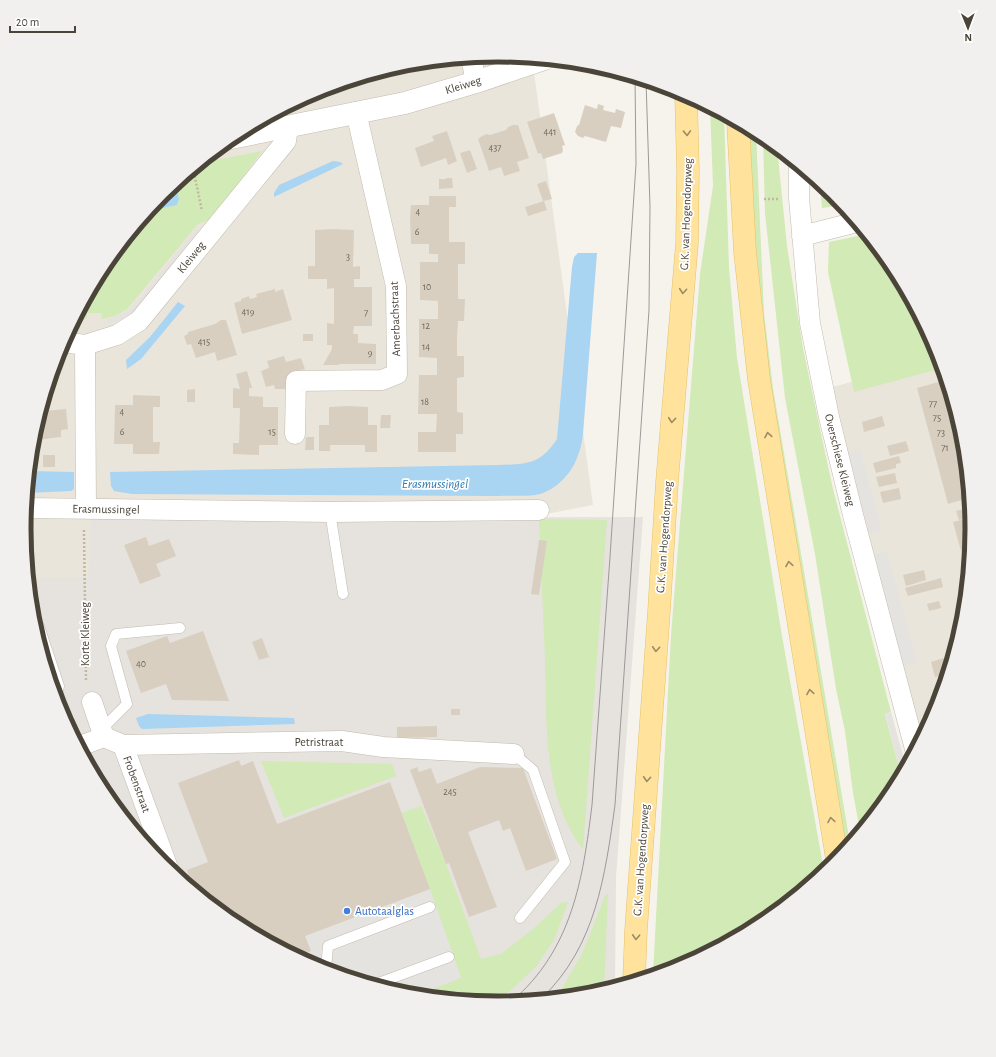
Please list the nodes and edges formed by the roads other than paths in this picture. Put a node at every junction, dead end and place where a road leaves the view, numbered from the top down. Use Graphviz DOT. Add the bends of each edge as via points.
graph roads {
  1 [pos="473,62"];
  2 [pos="534,62"];
  3 [pos="476,82"];
  4 [pos="686,101"];
  5 [pos="356,112"];
  6 [pos="287,126"];
  7 [pos="738,128"];
  8 [pos="249,134"];
  9 [pos="799,171"];
  10 [pos="851,224"];
  11 [pos="802,236"];
  12 [pos="70,343"];
  13 [pos="85,345"];
  14 [pos="295,434"];
  15 [pos="32,508"];
  16 [pos="86,509"];
  17 [pos="539,510"];
  18 [pos="330,512"];
  19 [pos="343,594"];
  20 [pos="180,628"];
  21 [pos="50,659"];
  22 [pos="59,686"];
  23 [pos="92,702"];
  24 [pos="103,733"];
  25 [pos="913,742"];
  26 [pos="84,744"];
  27 [pos="123,745"];
  28 [pos="514,754"];
  29 [pos="836,851"];
  30 [pos="163,853"];
  31 [pos="430,907"];
  32 [pos="520,918"];
  33 [pos="449,957"];
  34 [pos="327,963"];
  35 [pos="634,975"];
  36 [pos="383,981"];
  1 -- 3 [label="street"];
  2 -- 3 [label="street, Kleiweg"];
  3 -- 5 [label="street, Kleiweg" via="404,103"];
  4 -- 35 [label="main road, G.K. van Hogendorpweg, one-way" via="687,243 667,482"];
  5 -- 6 [label="street, Kleiweg"];
  5 -- 14 [label="street, Amerbachstraat" via="396,286 397,374 382,380 296,381"];
  6 -- 8 [label="street, Kleiweg"];
  6 -- 13 [label="street, Kleiweg" via="286,141 139,321 117,335"];
  29 -- 7 [label="main road, one-way" via="759,380 745,252"];
  9 -- 11 [label="street, Overschiese Kleiweg"];
  10 -- 11 [label="street"];
  11 -- 25 [label="street, Overschiese Kleiweg" via="810,323 829,418"];
  12 -- 13 [label="street, Kleiweg"];
  13 -- 16 [label="street"];
  15 -- 16 [label="street, Erasmussingel"];
  16 -- 18 [label="street, Erasmussingel"];
  17 -- 18 [label="street, Erasmussingel"];
  18 -- 19 [label="lane"];
  20 -- 24 [label="lane" via="116,634 111,646 127,704"];
  21 -- 22 [label="lane"];
  23 -- 24 [label="street"];
  24 -- 26 [label="street"];
  24 -- 27 [label="street, Frobenstraat"];
  27 -- 28 [label="street, Petristraat" via="342,741 383,747"];
  27 -- 30 [label="street, Frobenstraat"];
  28 -- 32 [label="lane" via="533,770 565,862"];
  31 -- 34 [label="lane" via="328,946"];
  33 -- 36 [label="lane"];
}
